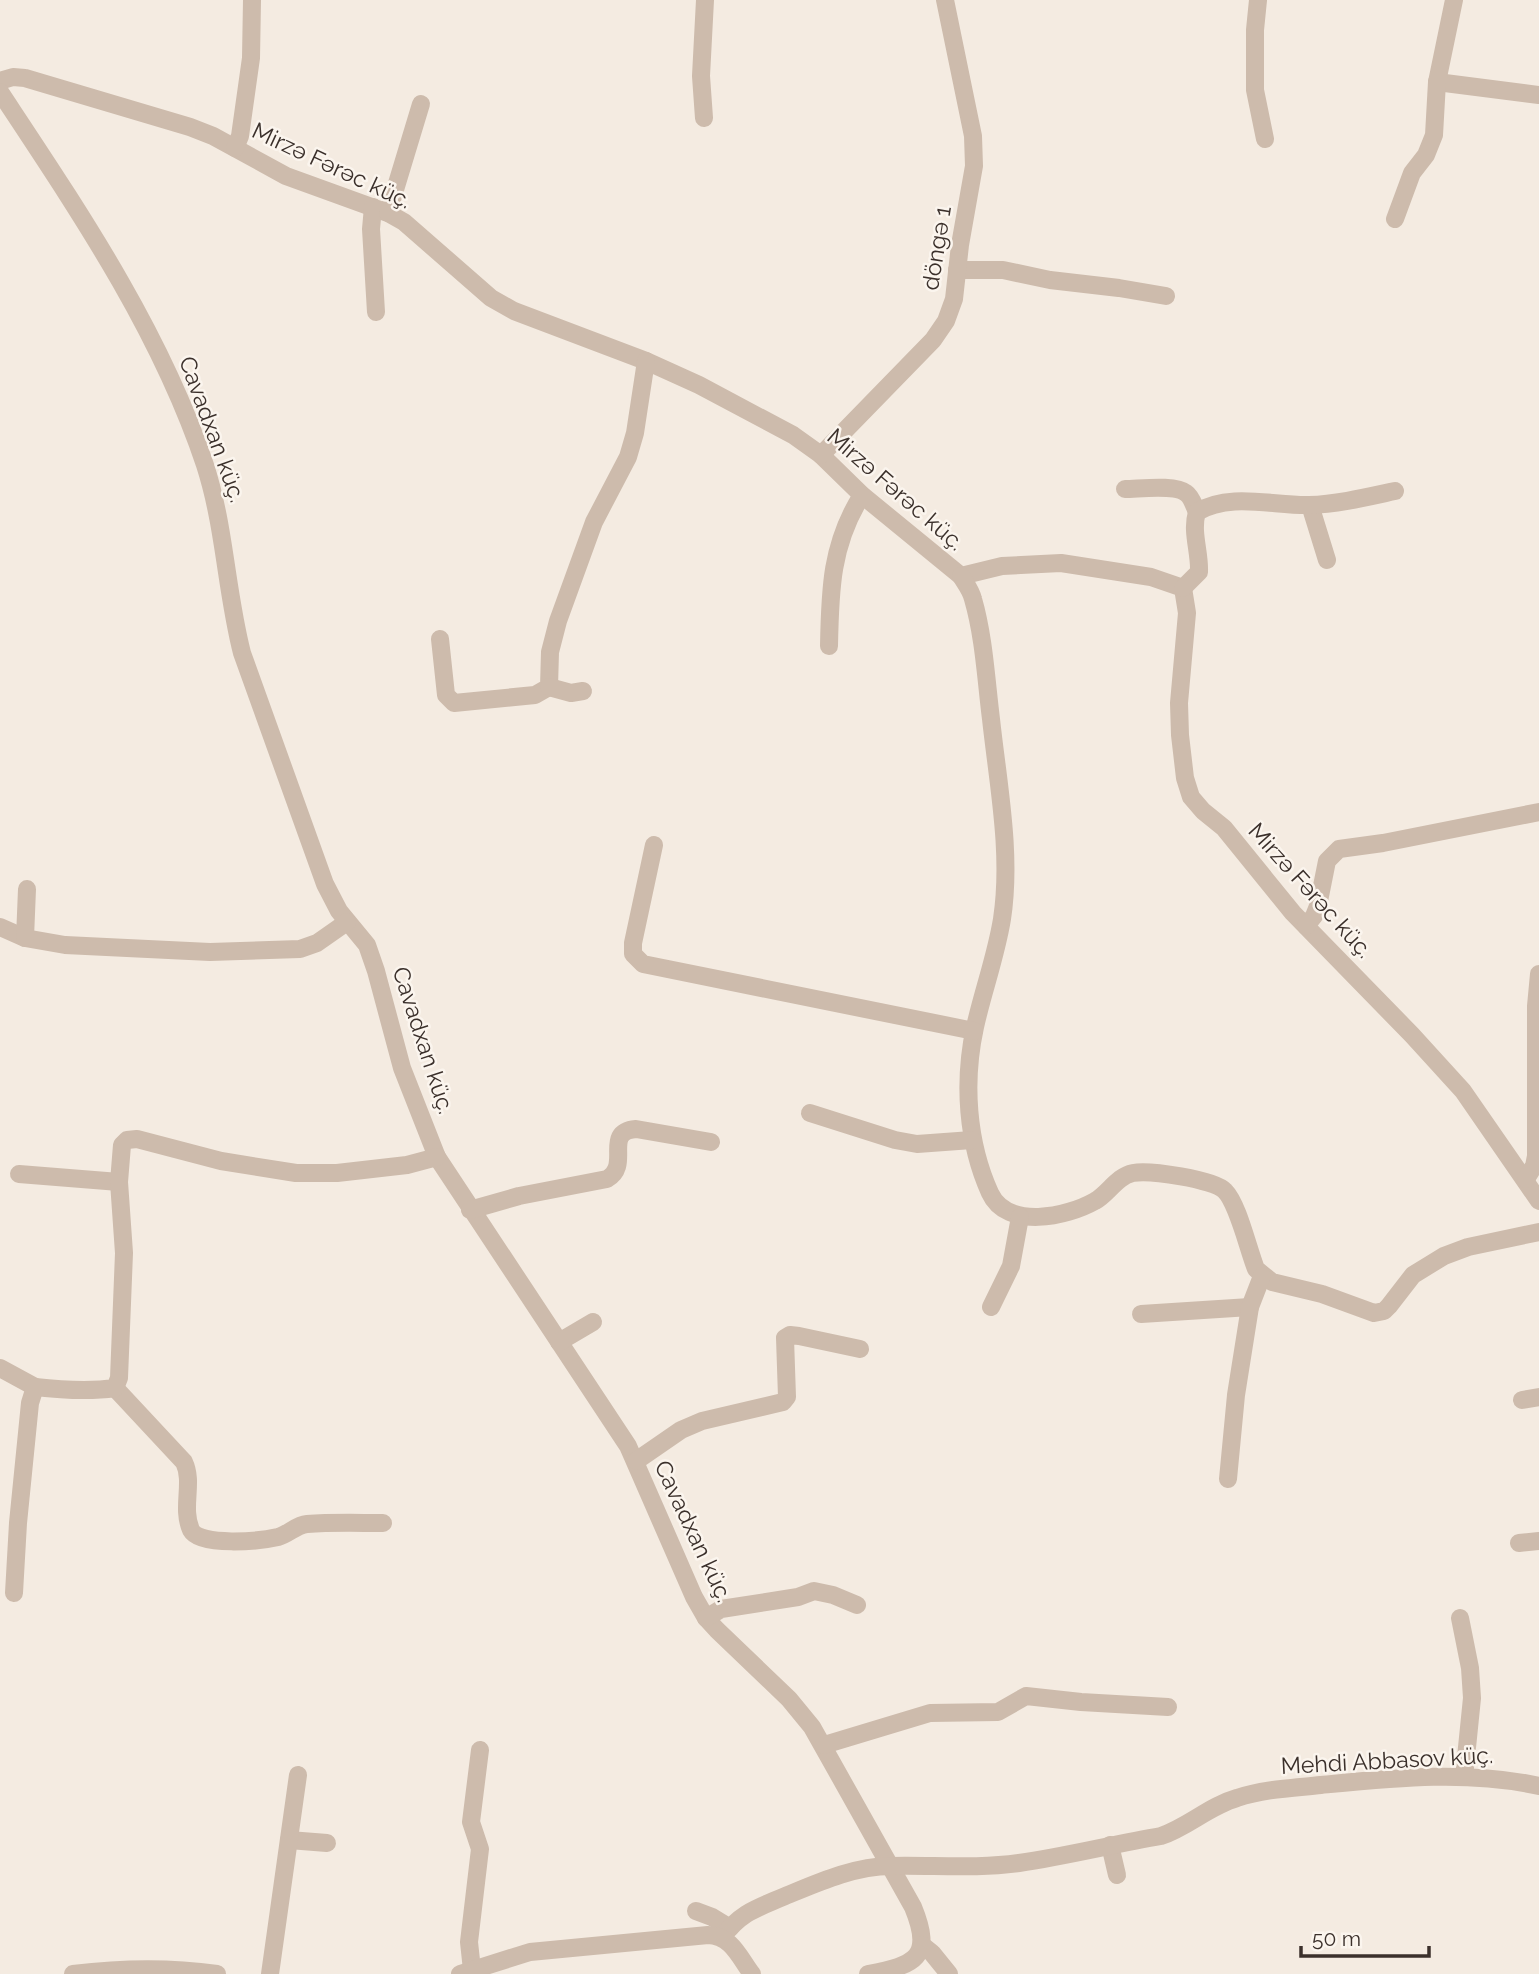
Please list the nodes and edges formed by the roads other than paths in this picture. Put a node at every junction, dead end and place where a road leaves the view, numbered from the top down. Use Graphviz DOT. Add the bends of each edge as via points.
graph roads {
  1 [pos="252,0"];
  2 [pos="705,0"];
  3 [pos="945,0"];
  4 [pos="1258,0"];
  5 [pos="1454,0"];
  6 [pos="0,81"];
  7 [pos="1437,82"];
  8 [pos="0,92"];
  9 [pos="1539,95"];
  10 [pos="421,104"];
  11 [pos="704,118"];
  12 [pos="1265,139"];
  13 [pos="235,148"];
  14 [pos="381,210"];
  15 [pos="1395,219"];
  16 [pos="957,271"];
  17 [pos="1166,296"];
  18 [pos="376,312"];
  19 [pos="646,361"];
  20 [pos="821,455"];
  21 [pos="1125,489"];
  22 [pos="1395,491"];
  23 [pos="862,495"];
  24 [pos="1310,505"];
  25 [pos="1197,512"];
  26 [pos="1327,560"];
  27 [pos="961,576"];
  28 [pos="1183,588"];
  29 [pos="440,639"];
  30 [pos="829,646"];
  31 [pos="549,687"];
  32 [pos="583,691"];
  33 [pos="1539,812"];
  34 [pos="654,845"];
  35 [pos="27,889"];
  36 [pos="347,922"];
  37 [pos="1306,926"];
  38 [pos="0,927"];
  39 [pos="25,938"];
  40 [pos="1539,974"];
  41 [pos="974,1031"];
  42 [pos="810,1113"];
  43 [pos="972,1140"];
  44 [pos="711,1142"];
  45 [pos="437,1157"];
  46 [pos="19,1174"];
  47 [pos="1526,1179"];
  48 [pos="119,1182"];
  49 [pos="1539,1201"];
  50 [pos="470,1210"];
  51 [pos="1020,1217"];
  52 [pos="1539,1232"];
  53 [pos="1262,1276"];
  54 [pos="991,1307"];
  55 [pos="1250,1307"];
  56 [pos="1141,1314"];
  57 [pos="593,1322"];
  58 [pos="559,1342"];
  59 [pos="860,1349"];
  60 [pos="0,1368"];
  61 [pos="35,1387"];
  62 [pos="115,1388"];
  63 [pos="636,1461"];
  64 [pos="1228,1479"];
  65 [pos="383,1523"];
  66 [pos="1539,1541"];
  67 [pos="1518,1543"];
  68 [pos="14,1593"];
  69 [pos="857,1605"];
  70 [pos="706,1618"];
  71 [pos="1460,1618"];
  72 [pos="1168,1707"];
  73 [pos="824,1745"];
  74 [pos="480,1750"];
  75 [pos="298,1775"];
  76 [pos="1464,1777"];
  77 [pos="1539,1786"];
  78 [pos="289,1840"];
  79 [pos="327,1843"];
  80 [pos="1110,1846"];
  81 [pos="890,1866"];
  82 [pos="1117,1875"];
  83 [pos="695,1911"];
  84 [pos="726,1932"];
  85 [pos="922,1945"];
  86 [pos="741,1966"];
  87 [pos="466,1972"];
  88 [pos="73,1974"];
  89 [pos="217,1974"];
  90 [pos="270,1974"];
  91 [pos="752,1974"];
  92 [pos="868,1974"];
  93 [pos="949,1974"];
  1 -- 13 [label="street" via="251,58"];
  2 -- 11 [label="street"];
  3 -- 16 [label="street, döngə 1" via="973,136 974,166"];
  4 -- 12 [label="street" via="1255,90"];
  5 -- 7 [label="street"];
  6 -- 13 [label="street, Mirzə Fərəc küç." via="25,78 190,127"];
  7 -- 9 [label="street"];
  7 -- 15 [label="street" via="1434,135 1412,173"];
  8 -- 36 [label="street, Cavadxan küç." via="63,188 168,371 214,498 242,653 324,884"];
  10 -- 14 [label="street"];
  13 -- 14 [label="street, Mirzə Fərəc küç." via="286,176"];
  14 -- 18 [label="street" via="371,229"];
  14 -- 19 [label="street, Mirzə Fərəc küç." via="404,222 491,298"];
  16 -- 17 [label="street" via="1003,270"];
  16 -- 20 [label="street, döngə 1" via="954,299 933,340"];
  19 -- 20 [label="street, Mirzə Fərəc küç." via="738,404"];
  19 -- 31 [label="street" via="628,457 594,522 558,621 550,652"];
  20 -- 23 [label="street, Mirzə Fərəc küç."];
  21 -- 25 [label="street" via="1185,491"];
  22 -- 24 [label="street"];
  23 -- 27 [label="street, Mirzə Fərəc küç."];
  23 -- 30 [label="street" via="845,523 837,551"];
  24 -- 25 [label="street" via="1230,503"];
  24 -- 26 [label="street"];
  25 -- 28 [label="street" via="1199,572"];
  27 -- 28 [label="street, Mirzə Fərəc küç." via="1045,562 1151,578"];
  27 -- 41 [label="street" via="972,595 982,644 1006,871 1002,920"];
  28 -- 37 [label="street, Mirzə Fərəc küç." via="1187,613 1180,735 1187,788 1196,804 1224,828"];
  29 -- 31 [label="street" via="446,695 454,703 535,695"];
  31 -- 32 [label="street"];
  33 -- 37 [label="street" via="1339,849 1326,861 1318,906"];
  34 -- 41 [label="street" via="633,943 634,954 643,964"];
  35 -- 39 [label="street"];
  36 -- 39 [label="street" via="317,943 286,951 65,945"];
  36 -- 45 [label="street, Cavadxan küç." via="371,956 401,1068"];
  37 -- 47 [label="street, Mirzə Fərəc küç." via="1463,1091"];
  38 -- 39 [label="street"];
  40 -- 47 [label="street" via="1536,1156"];
  41 -- 43 [label="street" via="969,1109"];
  42 -- 43 [label="street" via="917,1144"];
  43 -- 51 [label="street" via="992,1196"];
  44 -- 50 [label="street" via="628,1130 618,1139 618,1169 607,1180"];
  45 -- 48 [label="street" via="407,1165 304,1173 221,1161 137,1139 122,1145"];
  45 -- 50 [label="street, Cavadxan küç."];
  46 -- 48 [label="street"];
  47 -- 49 [label="street, Mirzə Fərəc küç."];
  48 -- 62 [label="street" via="124,1252 121,1362"];
  50 -- 58 [label="street, Cavadxan küç."];
  51 -- 53 [label="street" via="1083,1207 1132,1173 1206,1182 1224,1190 1231,1199"];
  51 -- 54 [label="street" via="1011,1266"];
  52 -- 53 [label="street" via="1444,1256 1413,1275 1384,1311 1374,1313"];
  53 -- 55 [label="street"];
  55 -- 56 [label="street"];
  55 -- 64 [label="street"];
  57 -- 58 [label="street"];
  58 -- 63 [label="street, Cavadxan küç."];
  59 -- 63 [label="street" via="790,1335 785,1338 787,1397 783,1402 702,1421"];
  60 -- 61 [label="street"];
  61 -- 62 [label="street" via="65,1391"];
  61 -- 68 [label="street"];
  62 -- 65 [label="street" via="184,1462 190,1474 187,1511 192,1531 200,1539 278,1537 306,1524"];
  63 -- 70 [label="street, Cavadxan küç."];
  66 -- 67 [label="street"];
  69 -- 70 [label="street" via="814,1591 721,1609"];
  70 -- 73 [label="street, Cavadxan küç." via="789,1699"];
  71 -- 76 [label="street" via="1472,1698"];
  72 -- 73 [label="street" via="1026,1696 998,1712 930,1713"];
  73 -- 81 [label="street, Cavadxan küç."];
  74 -- 87 [label="street" via="471,1822 480,1849"];
  75 -- 78 [label="street"];
  76 -- 77 [label="street, Mehdi Abbasov küç."];
  76 -- 80 [label="street, Mehdi Abbasov küç." via="1257,1792 1217,1805 1178,1830"];
  78 -- 79 [label="street"];
  78 -- 90 [label="street"];
  80 -- 81 [label="street, Mehdi Abbasov küç." via="1018,1863"];
  80 -- 82 [label="street"];
  81 -- 84 [label="street, Mehdi Abbasov küç." via="822,1881 747,1912"];
  81 -- 85 [label="street, Cavadxan küç." via="913,1907"];
  83 -- 84 [label="street" via="712,1916"];
  84 -- 86 [label="street"];
  84 -- 87 [label="street" via="530,1952"];
  85 -- 92 [label="street" via="911,1962"];
  85 -- 93 [label="street"];
  86 -- 91 [label="street"];
  88 -- 89 [label="street" via="136,1968"];
}
